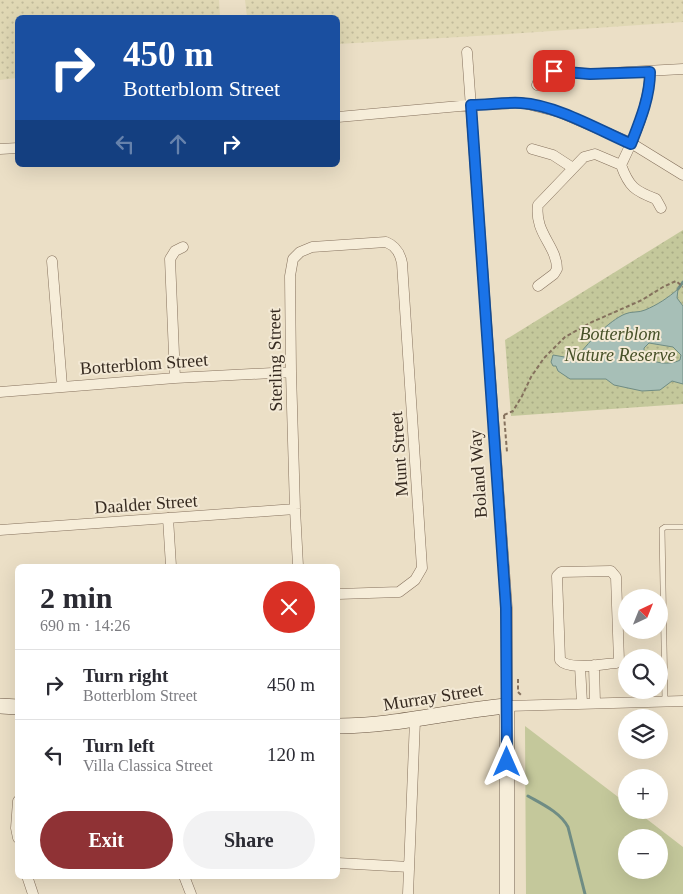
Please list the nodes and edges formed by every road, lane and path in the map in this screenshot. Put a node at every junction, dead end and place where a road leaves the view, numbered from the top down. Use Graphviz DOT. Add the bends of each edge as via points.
graph roads {
  1 [pos="467,52"];
  2 [pos="683,69"];
  3 [pos="650,72"];
  4 [pos="537,85"];
  5 [pos="471,105"];
  6 [pos="340,117"];
  7 [pos="631,144"];
  8 [pos="15,148"];
  9 [pos="532,149"];
  10 [pos="0,150"];
  11 [pos="621,165"];
  12 [pos="573,168"];
  13 [pos="683,174"];
  14 [pos="661,208"];
  15 [pos="393,245"];
  16 [pos="183,247"];
  17 [pos="52,261"];
  18 [pos="538,286"];
  19 [pos="683,287"];
  20 [pos="291,372"];
  21 [pos="175,378"];
  22 [pos="62,386"];
  23 [pos="0,392"];
  24 [pos="504,415"];
  25 [pos="493,418"];
  26 [pos="507,453"];
  27 [pos="295,509"];
  28 [pos="168,518"];
  29 [pos="683,527"];
  30 [pos="0,530"];
  31 [pos="171,564"];
  32 [pos="298,564"];
  33 [pos="340,594"];
  34 [pos="594,665"];
  35 [pos="580,666"];
  36 [pos="518,672"];
  37 [pos="529,698"];
  38 [pos="664,701"];
  39 [pos="683,701"];
  40 [pos="595,703"];
  41 [pos="582,704"];
  42 [pos="0,706"];
  43 [pos="507,706"];
  44 [pos="15,707"];
  45 [pos="415,720"];
  46 [pos="340,726"];
  47 [pos="340,863"];
  48 [pos="409,867"];
  49 [pos="28,879"];
  50 [pos="185,879"];
  51 [pos="33,894"];
  52 [pos="191,894"];
  53 [pos="408,894"];
  54 [pos="507,894"];
  1 -- 5 [label="street, Boland Way"];
  2 -- 3 [label="street"];
  3 -- 4 [label="street" via="590,74 554,71 544,73"];
  3 -- 7 [label="street" via="648,91"];
  5 -- 6 [label="street"];
  5 -- 7 [label="street" via="522,103 559,112"];
  5 -- 25 [label="street, Boland Way"];
  7 -- 11 [label="street"];
  7 -- 13 [label="street"];
  8 -- 10 [label="street"];
  9 -- 12 [label="street" via="553,155"];
  11 -- 12 [label="street" via="595,154 584,157"];
  11 -- 14 [label="street" via="636,191 656,199"];
  12 -- 18 [label="street" via="538,205 539,227 557,269"];
  15 -- 20 [label="street, Sterling Street" via="379,241 312,247 295,256 290,276"];
  15 -- 33 [label="street, Munt Street" via="402,262 422,568 415,580 399,592"];
  16 -- 21 [label="street" via="170,259"];
  17 -- 22 [label="street"];
  19 -- 24 [label="path" via="676,281 663,286 642,300 565,338 544,358 513,411"];
  20 -- 21 [label="street, Botterblom Street"];
  20 -- 27 [label="street, Sterling Street"];
  21 -- 22 [label="street, Botterblom Street"];
  22 -- 23 [label="street, Botterblom Street"];
  24 -- 25 [label="path"];
  24 -- 26 [label="path"];
  25 -- 43 [label="street, Boland Way" via="506,608"];
  27 -- 28 [label="street, Daalder Street"];
  27 -- 32 [label="street, Sterling Street"];
  28 -- 30 [label="street, Daalder Street"];
  28 -- 31 [label="street"];
  29 -- 38 [label="lane" via="665,526 662,529"];
  34 -- 35 [label="street"];
  34 -- 35 [label="street" via="616,663 620,657 616,577 611,571 561,572 557,576 560,660 565,665"];
  34 -- 40 [label="street"];
  35 -- 41 [label="street"];
  36 -- 37 [label="path" via="518,692"];
  38 -- 39 [label="street, Murray Street"];
  38 -- 40 [label="street, Murray Street"];
  40 -- 41 [label="street, Murray Street"];
  41 -- 43 [label="street, Murray Street"];
  42 -- 44 [label="street"];
  43 -- 45 [label="street, Murray Street"];
  43 -- 54 [label="street, Boland Way"];
  45 -- 46 [label="street, Murray Street"];
  45 -- 48 [label="street"];
  47 -- 48 [label="street"];
  48 -- 53 [label="street"];
  49 -- 51 [label="street"];
  50 -- 52 [label="street"];
}
